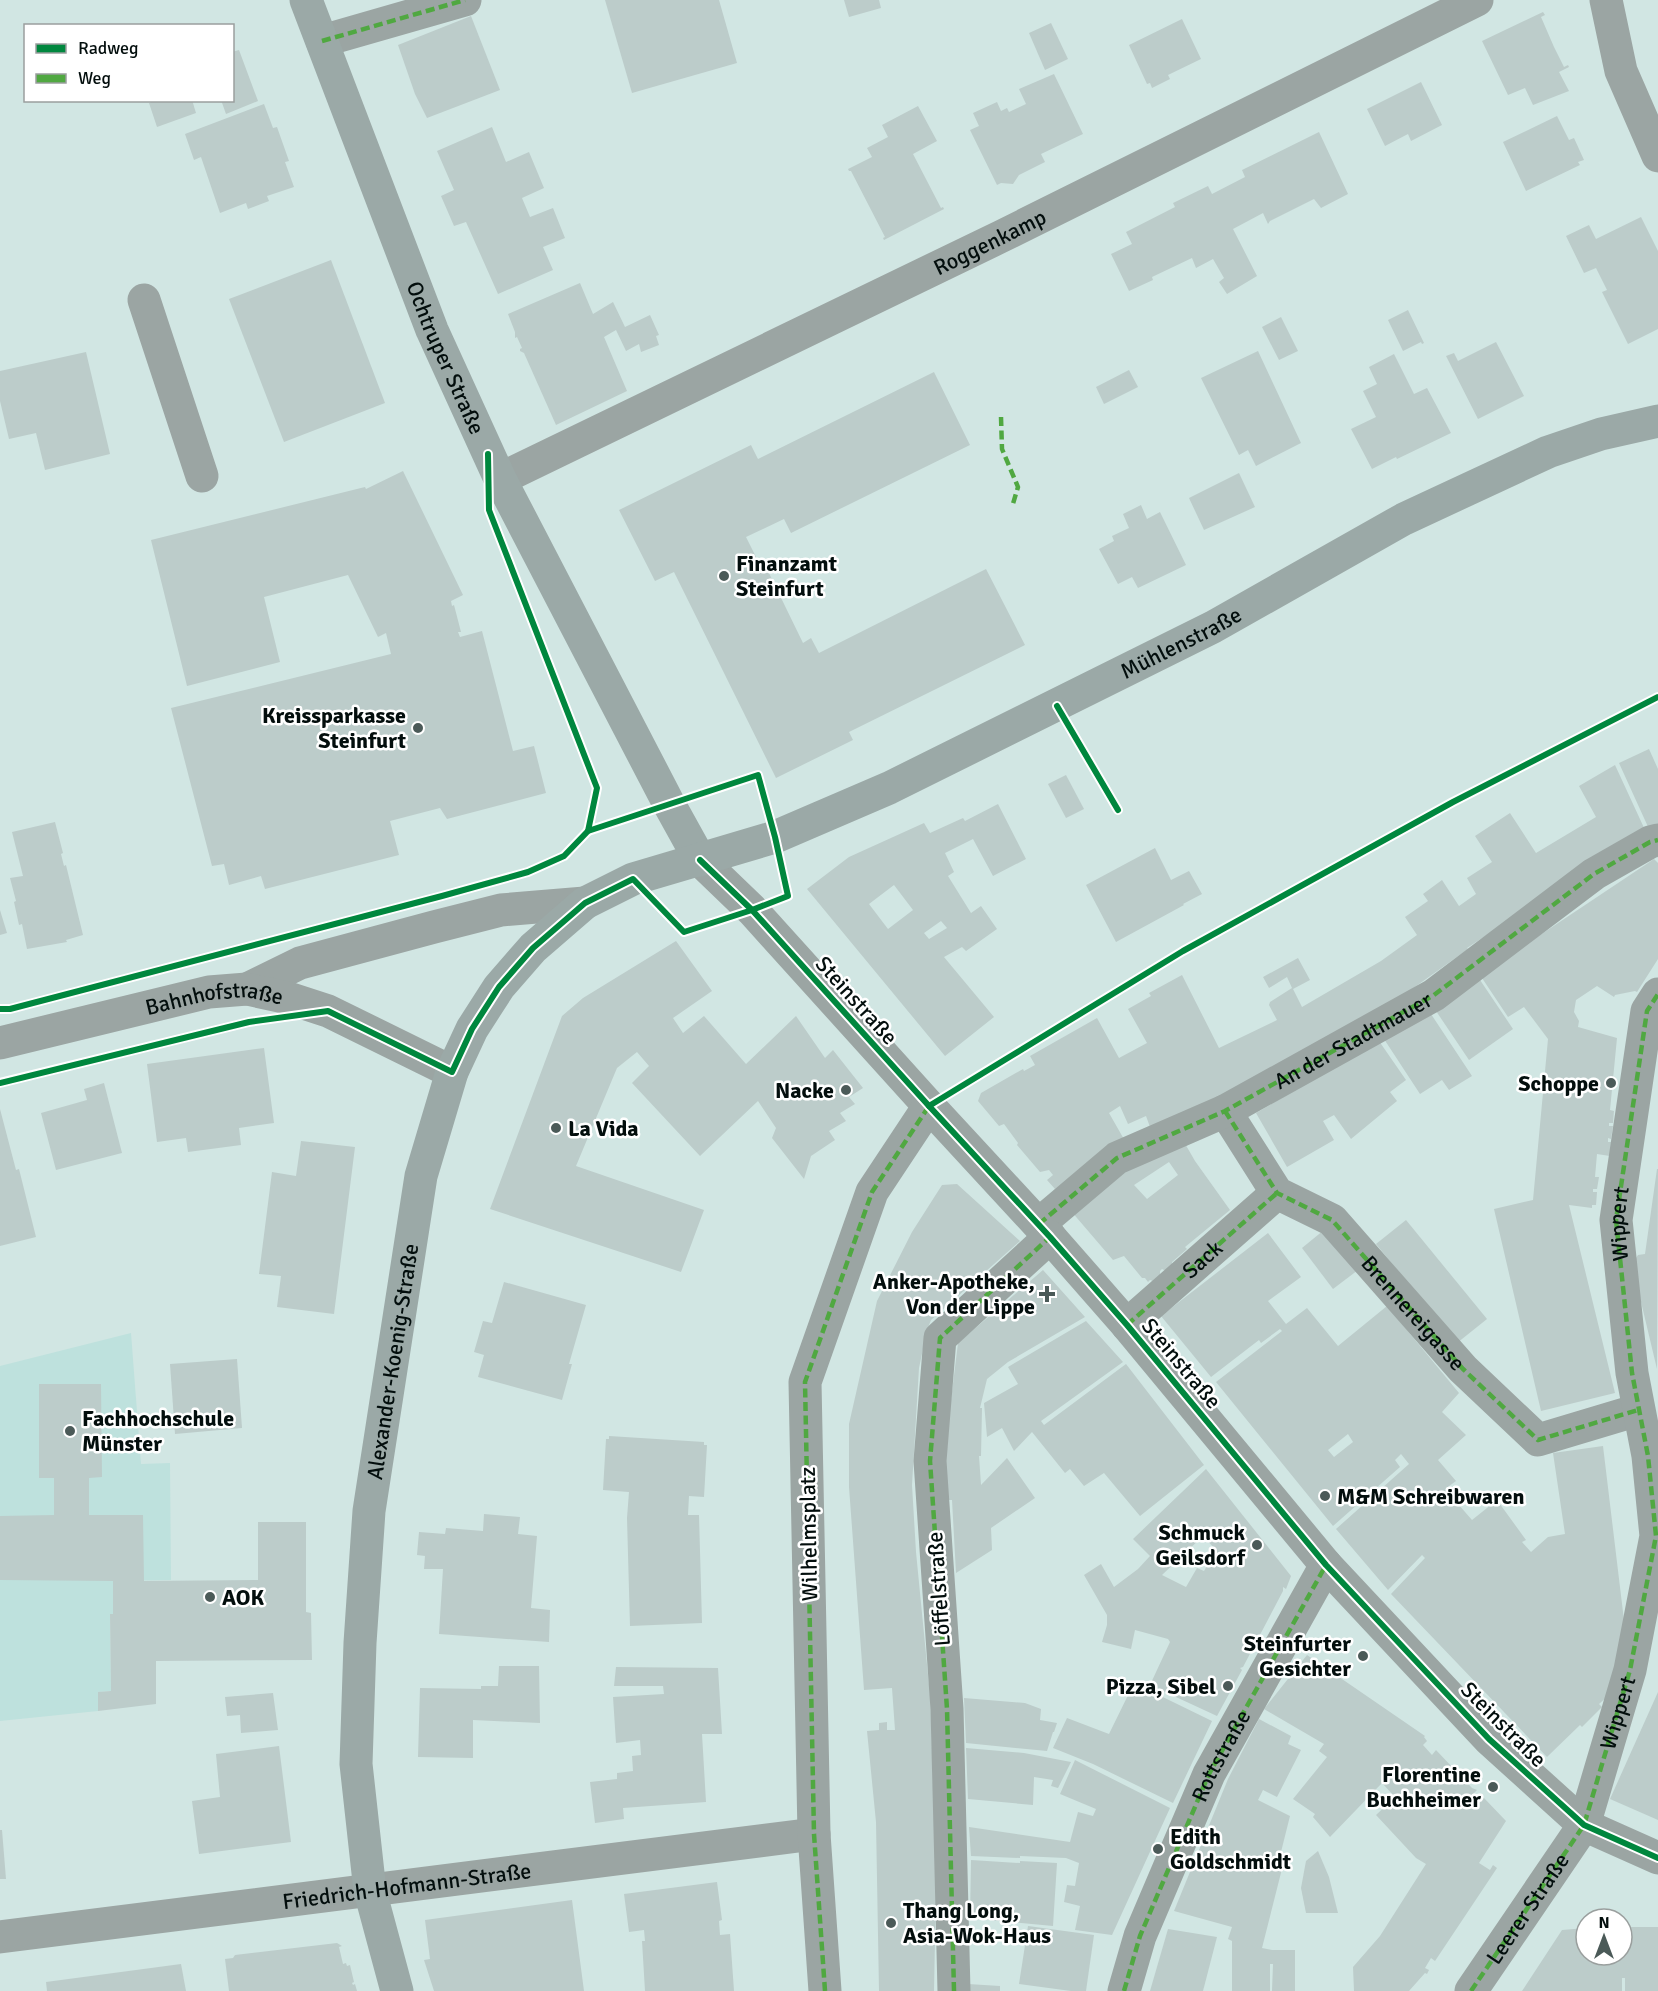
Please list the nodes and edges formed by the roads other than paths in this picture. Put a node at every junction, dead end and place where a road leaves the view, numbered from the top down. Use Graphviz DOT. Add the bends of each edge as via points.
graph roads {
  1 [pos="306,0"];
  2 [pos="465,0"];
  3 [pos="1477,0"];
  4 [pos="1606,0"];
  5 [pos="322,41"];
  6 [pos="1658,156"];
  7 [pos="144,300"];
  8 [pos="1658,421"];
  9 [pos="202,476"];
  10 [pos="500,479"];
  11 [pos="1658,840"];
  12 [pos="700,860"];
  13 [pos="585,903"];
  14 [pos="247,989"];
  15 [pos="1658,994"];
  16 [pos="0,1043"];
  17 [pos="452,1072"];
  18 [pos="929,1106"];
  19 [pos="1225,1111"];
  20 [pos="1277,1193"];
  21 [pos="1045,1230"];
  22 [pos="1127,1325"];
  23 [pos="1638,1410"];
  24 [pos="1653,1455"];
  25 [pos="1326,1565"];
  26 [pos="1584,1825"];
  27 [pos="814,1834"];
  28 [pos="1658,1858"];
  29 [pos="370,1891"];
  30 [pos="0,1936"];
  31 [pos="397,1991"];
  32 [pos="825,1991"];
  33 [pos="954,1991"];
  34 [pos="1124,1991"];
  35 [pos="1471,1991"];
  1 -- 5 [label="main road, Ochtruper Straße"];
  2 -- 5 [label="street"];
  3 -- 10 [label="street, Roggenkamp"];
  4 -- 6 [label="street" via="1621,71"];
  5 -- 10 [label="main road, Ochtruper Straße" via="432,330"];
  7 -- 9 [label="street"];
  8 -- 12 [label="main road, Mühlenstraße" via="1548,452 1404,519 1213,627 899,783 775,837"];
  10 -- 12 [label="main road, Ochtruper Straße"];
  11 -- 19 [label="street, An der Stadtmauer" via="1594,874 1434,995"];
  12 -- 13 [label="main road, Alexander-Koenig-Straße" via="633,879"];
  12 -- 18 [label="street, Steinstraße" via="752,910"];
  13 -- 14 [label="street" via="501,910 434,927 300,963"];
  13 -- 17 [label="main road, Alexander-Koenig-Straße" via="533,948 499,987 472,1029"];
  14 -- 16 [label="street, Bahnhofstraße" via="209,992"];
  14 -- 17 [label="street, Bahnhofstraße" via="328,1011"];
  15 -- 23 [label="street, Wippert" via="1647,1011 1616,1220"];
  17 -- 29 [label="main road, Alexander-Koenig-Straße" via="420,1176 369,1511 356,1764"];
  18 -- 21 [label="street, Steinstraße"];
  18 -- 27 [label="street, Wilhelmsplatz" via="872,1192 805,1382"];
  19 -- 20 [label="street"];
  19 -- 21 [label="street, An der Stadtmauer" via="1117,1158"];
  20 -- 22 [label="street, Sack"];
  20 -- 23 [label="street, Brennereigasse" via="1332,1220 1463,1369 1538,1440"];
  21 -- 22 [label="street, Steinstraße"];
  21 -- 33 [label="street, Löffelstraße" via="940,1338 930,1461 947,1709"];
  22 -- 25 [label="street, Steinstraße"];
  23 -- 24 [label="street, Wippert"];
  24 -- 26 [label="street, Wippert" via="1656,1536 1630,1670"];
  25 -- 26 [label="street, Steinstraße" via="1489,1738"];
  25 -- 34 [label="street, Rottstraße" via="1209,1774 1140,1936"];
  26 -- 28 [label="street, Steinstraße"];
  26 -- 35 [label="street, Leerer Straße"];
  27 -- 29 [label="street, Friedrich-Hofmann-Straße"];
  27 -- 32 [label="street, Wilhelmsplatz"];
  29 -- 30 [label="street, Friedrich-Hofmann-Straße"];
  29 -- 31 [label="main road, Alexander-Koenig-Straße"];
}
